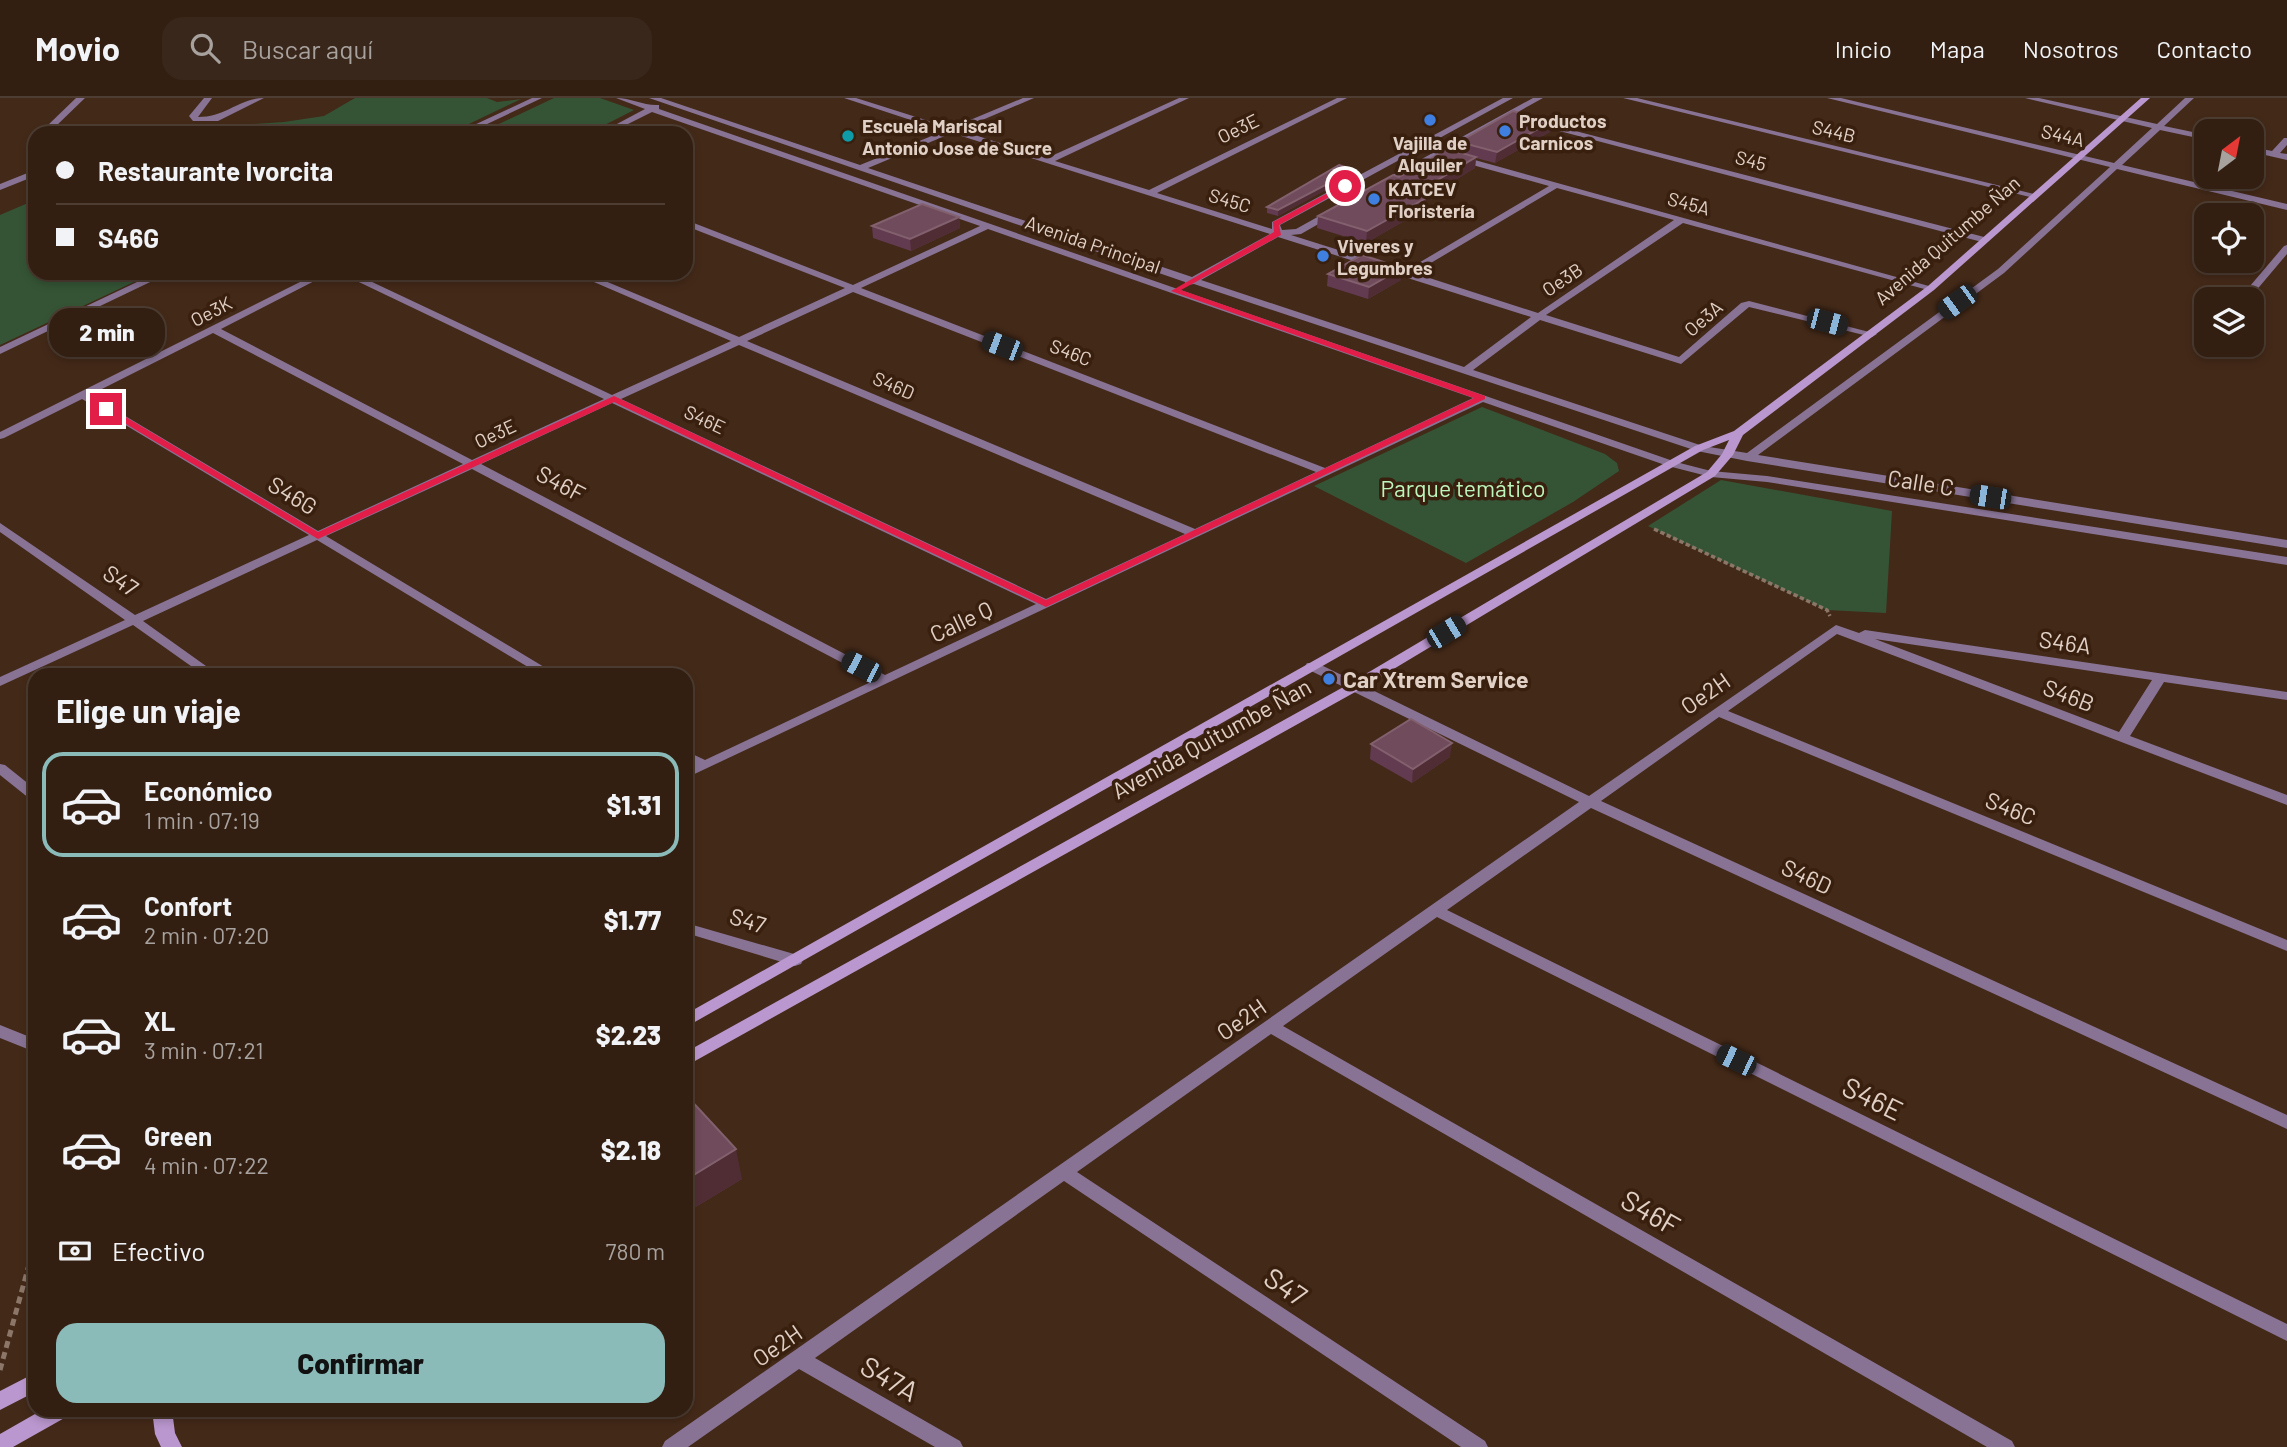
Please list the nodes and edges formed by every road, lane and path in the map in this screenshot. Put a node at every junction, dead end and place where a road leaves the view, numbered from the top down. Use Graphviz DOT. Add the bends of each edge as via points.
graph roads {
  1 [pos="81,98"];
  2 [pos="208,98"];
  3 [pos="260,98"];
  4 [pos="538,98"];
  5 [pos="621,98"];
  6 [pos="653,98"];
  7 [pos="848,98"];
  8 [pos="1030,98"];
  9 [pos="1185,98"];
  10 [pos="1343,98"];
  11 [pos="1508,98"];
  12 [pos="1539,98"];
  13 [pos="1628,98"];
  14 [pos="1831,98"];
  15 [pos="2029,98"];
  16 [pos="2146,98"];
  17 [pos="2190,98"];
  18 [pos="669,100"];
  19 [pos="652,109"];
  20 [pos="1507,115"];
  21 [pos="2122,119"];
  22 [pos="52,126"];
  23 [pos="476,126"];
  24 [pos="618,126"];
  25 [pos="2158,127"];
  26 [pos="951,130"];
  27 [pos="2194,135"];
  28 [pos="2287,140"];
  29 [pos="2264,152"];
  30 [pos="1439,153"];
  31 [pos="2274,154"];
  32 [pos="2078,156"];
  33 [pos="2287,157"];
  34 [pos="1048,161"];
  35 [pos="2118,166"];
  36 [pos="861,168"];
  37 [pos="28,176"];
  38 [pos="1556,185"];
  39 [pos="0,187"];
  40 [pos="1368,192"];
  41 [pos="1150,193"];
  42 [pos="2034,195"];
  43 [pos="1345,206"];
  44 [pos="2287,207"];
  45 [pos="1006,217"];
  46 [pos="1682,219"];
  47 [pos="693,226"];
  48 [pos="988,226"];
  49 [pos="1278,233"];
  50 [pos="1985,240"];
  51 [pos="2287,248"];
  52 [pos="1406,274"];
  53 [pos="149,280"];
  54 [pos="311,280"];
  55 [pos="360,280"];
  56 [pos="595,280"];
  57 [pos="1193,281"];
  58 [pos="2254,287"];
  59 [pos="853,288"];
  60 [pos="1931,288"];
  61 [pos="1175,291"];
  62 [pos="1539,316"];
  63 [pos="213,329"];
  64 [pos="1872,334"];
  65 [pos="739,341"];
  66 [pos="0,351"];
  67 [pos="1681,361"];
  68 [pos="1465,371"];
  69 [pos="82,395"];
  70 [pos="1482,398"];
  71 [pos="614,399"];
  72 [pos="1738,433"];
  73 [pos="0,436"];
  74 [pos="1700,448"];
  75 [pos="1727,455"];
  76 [pos="1747,458"];
  77 [pos="473,464"];
  78 [pos="1672,464"];
  79 [pos="1325,472"];
  80 [pos="1711,474"];
  81 [pos="1634,520"];
  82 [pos="0,527"];
  83 [pos="1194,533"];
  84 [pos="318,536"];
  85 [pos="2287,544"];
  86 [pos="2287,561"];
  87 [pos="1046,604"];
  88 [pos="136,620"];
  89 [pos="1836,629"];
  90 [pos="1312,666"];
  91 [pos="31,668"];
  92 [pos="204,668"];
  93 [pos="540,668"];
  94 [pos="28,669"];
  95 [pos="2160,677"];
  96 [pos="885,680"];
  97 [pos="0,682"];
  98 [pos="1352,688"];
  99 [pos="2287,696"];
  100 [pos="1718,712"];
  101 [pos="2122,738"];
  102 [pos="693,759"];
  103 [pos="704,765"];
  104 [pos="0,768"];
  105 [pos="693,770"];
  106 [pos="28,790"];
  107 [pos="2287,800"];
  108 [pos="1590,802"];
  109 [pos="1435,911"];
  110 [pos="693,930"];
  111 [pos="2287,946"];
  112 [pos="795,960"];
  113 [pos="693,1017"];
  114 [pos="1270,1026"];
  115 [pos="0,1031"];
  116 [pos="28,1043"];
  117 [pos="693,1056"];
  118 [pos="2287,1122"];
  119 [pos="1063,1172"];
  120 [pos="28,1268"];
  121 [pos="2287,1333"];
  122 [pos="798,1358"];
  123 [pos="0,1370"];
  124 [pos="28,1386"];
  125 [pos="0,1401"];
  126 [pos="48,1417"];
  127 [pos="163,1417"];
  128 [pos="0,1444"];
  129 [pos="172,1447"];
  130 [pos="672,1447"];
  131 [pos="953,1447"];
  132 [pos="1478,1447"];
  133 [pos="2005,1447"];
  1 -- 22 [label="street"];
  2 -- 3 [label="street" via="193,116 202,121"];
  4 -- 23 [label="street"];
  5 -- 19 [label="street, Avenida Principal"];
  6 -- 18 [label="street, Avenida Principal"];
  7 -- 26 [label="street, S45C"];
  8 -- 26 [label="street"];
  9 -- 34 [label="street"];
  10 -- 41 [label="street, Oe3E"];
  11 -- 49 [label="street" via="1275,224"];
  12 -- 20 [label="street"];
  13 -- 42 [label="street, S44B"];
  14 -- 32 [label="street, S44A"];
  15 -- 21 [label="street"];
  16 -- 21 [label="street, Avenida Quitumbe Ñan"];
  17 -- 25 [label="street"];
  18 -- 19 [label="street"];
  18 -- 36 [label="street, Avenida Principal"];
  19 -- 24 [label="street"];
  19 -- 48 [label="street, Avenida Principal"];
  20 -- 30 [label="street"];
  20 -- 50 [label="street, S45"];
  21 -- 25 [label="street"];
  21 -- 32 [label="street, Avenida Quitumbe Ñan"];
  25 -- 27 [label="street"];
  25 -- 35 [label="street"];
  26 -- 34 [label="street, S45C"];
  26 -- 36 [label="street"];
  28 -- 31 [label="street"];
  29 -- 31 [label="street"];
  30 -- 38 [label="street, S45A"];
  30 -- 40 [label="street"];
  31 -- 33 [label="street"];
  32 -- 35 [label="street, S44A"];
  32 -- 42 [label="street, Avenida Quitumbe Ñan"];
  34 -- 41 [label="street, S45C"];
  35 -- 44 [label="street, S44A"];
  35 -- 76 [label="street" via="2001,271"];
  36 -- 45 [label="street, Avenida Principal"];
  37 -- 39 [label="street"];
  38 -- 46 [label="street, S45A"];
  38 -- 52 [label="street"];
  41 -- 49 [label="street, S45C"];
  42 -- 50 [label="street, Avenida Quitumbe Ñan"];
  43 -- 49 [label="street" via="1298,232"];
  45 -- 48 [label="street, Oe3E"];
  45 -- 57 [label="street, Avenida Principal"];
  46 -- 60 [label="street, S45A"];
  46 -- 62 [label="street, Oe3B"];
  47 -- 59 [label="street, S46C"];
  48 -- 59 [label="street, Oe3E"];
  48 -- 61 [label="street, Avenida Principal"];
  49 -- 52 [label="street, S45C"];
  49 -- 57 [label="street"];
  50 -- 60 [label="street, Avenida Quitumbe Ñan"];
  51 -- 58 [label="street"];
  52 -- 62 [label="street, S45C"];
  53 -- 66 [label="street"];
  54 -- 63 [label="street, Oe3K"];
  55 -- 71 [label="street, S46E"];
  56 -- 65 [label="street, S46D"];
  57 -- 61 [label="street"];
  57 -- 68 [label="street, Avenida Principal"];
  59 -- 65 [label="street, Oe3E"];
  59 -- 79 [label="street, S46C"];
  60 -- 64 [label="street, Avenida Quitumbe Ñan"];
  61 -- 70 [label="street, Avenida Principal"];
  62 -- 67 [label="street, S45C"];
  62 -- 68 [label="street, Oe3B"];
  63 -- 69 [label="street, Oe3K"];
  63 -- 77 [label="street, S46F"];
  64 -- 67 [label="street, Oe3A" via="1749,304"];
  64 -- 72 [label="street, Avenida Quitumbe Ñan"];
  65 -- 71 [label="street, Oe3E"];
  65 -- 83 [label="street, S46D"];
  68 -- 74 [label="street, Avenida Principal"];
  69 -- 73 [label="street, Oe3K"];
  69 -- 84 [label="street, S46G"];
  70 -- 78 [label="street, Avenida Principal"];
  70 -- 79 [label="street, Calle Q"];
  71 -- 77 [label="street, Oe3E"];
  71 -- 87 [label="street, S46E"];
  72 -- 74 [label="street, Avenida Quitumbe Ñan"];
  72 -- 75 [label="street, Avenida Quitumbe Ñan"];
  74 -- 75 [label="street, Calle C"];
  74 -- 78 [label="street, Avenida Quitumbe Ñan"];
  75 -- 76 [label="street, Calle C"];
  75 -- 80 [label="street, Avenida Quitumbe Ñan"];
  76 -- 85 [label="street, Calle C"];
  77 -- 84 [label="street, Oe3E"];
  77 -- 96 [label="street, S46F"];
  78 -- 80 [label="street, Calle C"];
  78 -- 90 [label="street, Avenida Quitumbe Ñan"];
  79 -- 83 [label="street, Calle Q"];
  80 -- 81 [label="street, Avenida Quitumbe Ñan"];
  80 -- 86 [label="street, Calle C"];
  81 -- 89 [label="path" via="1827,610"];
  81 -- 98 [label="street, Avenida Quitumbe Ñan"];
  82 -- 88 [label="street, S47"];
  83 -- 87 [label="street, Calle Q"];
  84 -- 88 [label="street, Oe3E"];
  84 -- 93 [label="street, S46G"];
  87 -- 96 [label="street, Calle Q"];
  88 -- 91 [label="street, Oe3E"];
  88 -- 92 [label="street, S47"];
  89 -- 95 [label="street, S46A"];
  89 -- 100 [label="street, Oe2H"];
  89 -- 101 [label="street, S46B"];
  90 -- 98 [label="street, S46D"];
  90 -- 112 [label="street, Avenida Quitumbe Ñan"];
  94 -- 97 [label="street, Oe3E"];
  95 -- 99 [label="street, S46A"];
  95 -- 101 [label="street"];
  96 -- 103 [label="street, Calle Q"];
  98 -- 108 [label="street, S46D"];
  98 -- 117 [label="street, Avenida Quitumbe Ñan"];
  100 -- 108 [label="street, Oe2H"];
  100 -- 111 [label="street, S46C"];
  101 -- 107 [label="street, S46B"];
  102 -- 103 [label="street"];
  103 -- 105 [label="street, Calle Q"];
  104 -- 106 [label="street"];
  108 -- 109 [label="street, Oe2H"];
  108 -- 118 [label="street, S46D"];
  109 -- 114 [label="street, Oe2H"];
  109 -- 121 [label="street, S46E"];
  110 -- 112 [label="street, S47"];
  112 -- 113 [label="street, Avenida Quitumbe Ñan"];
  114 -- 119 [label="street, Oe2H"];
  114 -- 133 [label="street, S46F"];
  115 -- 116 [label="street"];
  119 -- 122 [label="street, Oe2H"];
  119 -- 132 [label="street, S47"];
  120 -- 123 [label="path"];
  122 -- 130 [label="street, Oe2H"];
  122 -- 131 [label="street, S47A"];
  124 -- 125 [label="street"];
  126 -- 128 [label="street"];
  127 -- 129 [label="street"];
}
